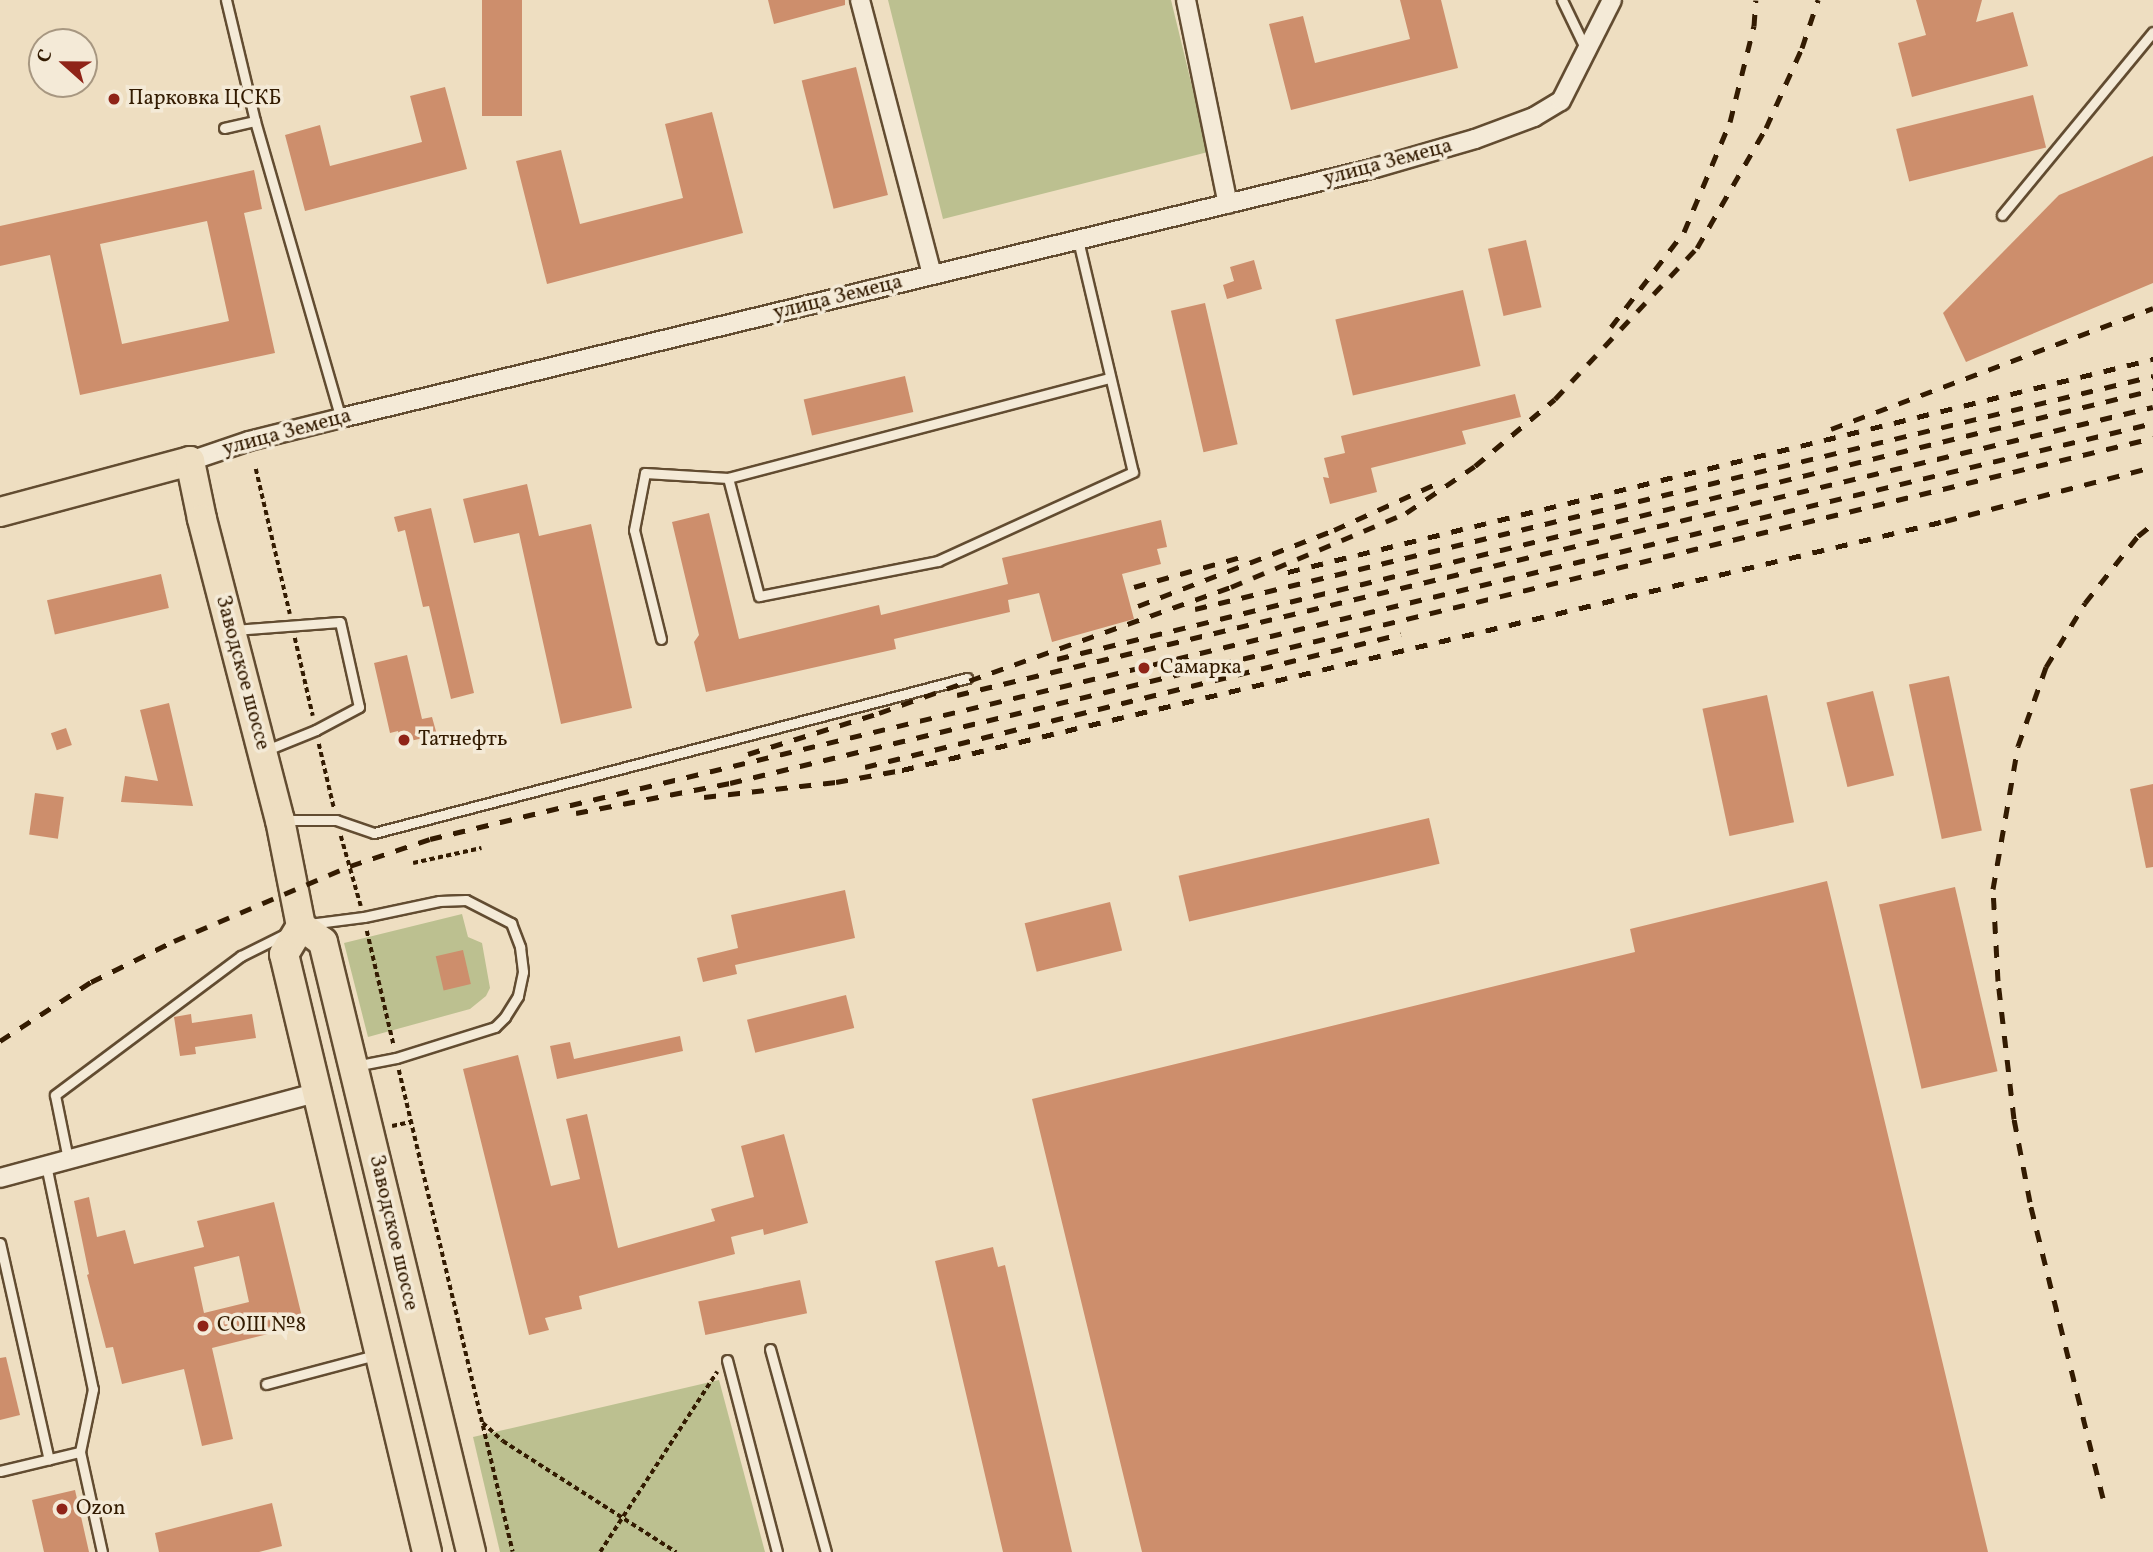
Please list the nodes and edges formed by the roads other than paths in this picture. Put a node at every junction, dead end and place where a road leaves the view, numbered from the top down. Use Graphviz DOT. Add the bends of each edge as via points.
graph roads {
  1 [pos="226,0"];
  2 [pos="860,0"];
  3 [pos="1186,0"];
  4 [pos="1562,0"];
  5 [pos="1612,0"];
  6 [pos="2153,32"];
  7 [pos="1587,53"];
  8 [pos="255,121"];
  9 [pos="224,128"];
  10 [pos="1228,204"];
  11 [pos="2002,215"];
  12 [pos="1078,240"];
  13 [pos="932,275"];
  14 [pos="1109,378"];
  15 [pos="341,418"];
  16 [pos="190,461"];
  17 [pos="728,478"];
  18 [pos="0,512"];
  19 [pos="231,630"];
  20 [pos="661,639"];
  21 [pos="967,678"];
  22 [pos="262,751"];
  23 [pos="280,820"];
  24 [pos="300,926"];
  25 [pos="353,1066"];
  26 [pos="319,1092"];
  27 [pos="68,1159"];
  28 [pos="46,1165"];
  29 [pos="0,1178"];
  30 [pos="0,1243"];
  31 [pos="770,1349"];
  32 [pos="381,1354"];
  33 [pos="725,1361"];
  34 [pos="266,1384"];
  35 [pos="80,1452"];
  36 [pos="49,1460"];
  37 [pos="0,1471"];
  38 [pos="102,1552"];
  39 [pos="426,1552"];
  40 [pos="471,1552"];
  41 [pos="777,1552"];
  42 [pos="826,1552"];
  1 -- 8 [label="lane"];
  2 -- 13 [label="street"];
  3 -- 10 [label="street"];
  4 -- 7 [label="lane"];
  5 -- 7 [label="street, улица Земеца"];
  6 -- 11 [label="lane"];
  7 -- 10 [label="street, улица Земеца" via="1561,101 1534,117 1375,168"];
  8 -- 9 [label="lane"];
  8 -- 15 [label="lane"];
  10 -- 12 [label="street, улица Земеца"];
  12 -- 13 [label="street, улица Земеца"];
  12 -- 14 [label="lane"];
  13 -- 15 [label="street, улица Земеца"];
  14 -- 17 [label="lane"];
  14 -- 17 [label="lane" via="1133,472 938,561 759,596"];
  15 -- 16 [label="street, улица Земеца"];
  16 -- 18 [label="main road, улица Земеца"];
  16 -- 19 [label="main road, Заводское шоссе"];
  17 -- 20 [label="lane" via="645,473 634,530"];
  19 -- 22 [label="main road, Заводское шоссе"];
  19 -- 22 [label="lane" via="340,622 359,707"];
  21 -- 23 [label="lane" via="374,834 337,820"];
  22 -- 23 [label="main road, Заводское шоссе"];
  23 -- 24 [label="main road, Заводское шоссе"];
  24 -- 25 [label="main road, Заводское шоссе" via="323,942"];
  24 -- 25 [label="lane" via="466,900 510,923 520,947 523,972 518,996 495,1027 396,1058"];
  24 -- 26 [label="main road, Заводское шоссе" via="284,954"];
  24 -- 27 [label="lane" via="241,956 55,1095"];
  25 -- 40 [label="main road, Заводское шоссе"];
  26 -- 27 [label="street"];
  26 -- 32 [label="main road, Заводское шоссе"];
  27 -- 28 [label="street"];
  28 -- 29 [label="street"];
  28 -- 35 [label="lane" via="93,1389"];
  30 -- 36 [label="lane"];
  31 -- 42 [label="lane"];
  32 -- 34 [label="lane"];
  32 -- 39 [label="main road, Заводское шоссе"];
  33 -- 41 [label="lane"];
  35 -- 36 [label="lane"];
  35 -- 38 [label="lane"];
  36 -- 37 [label="lane"];
}
